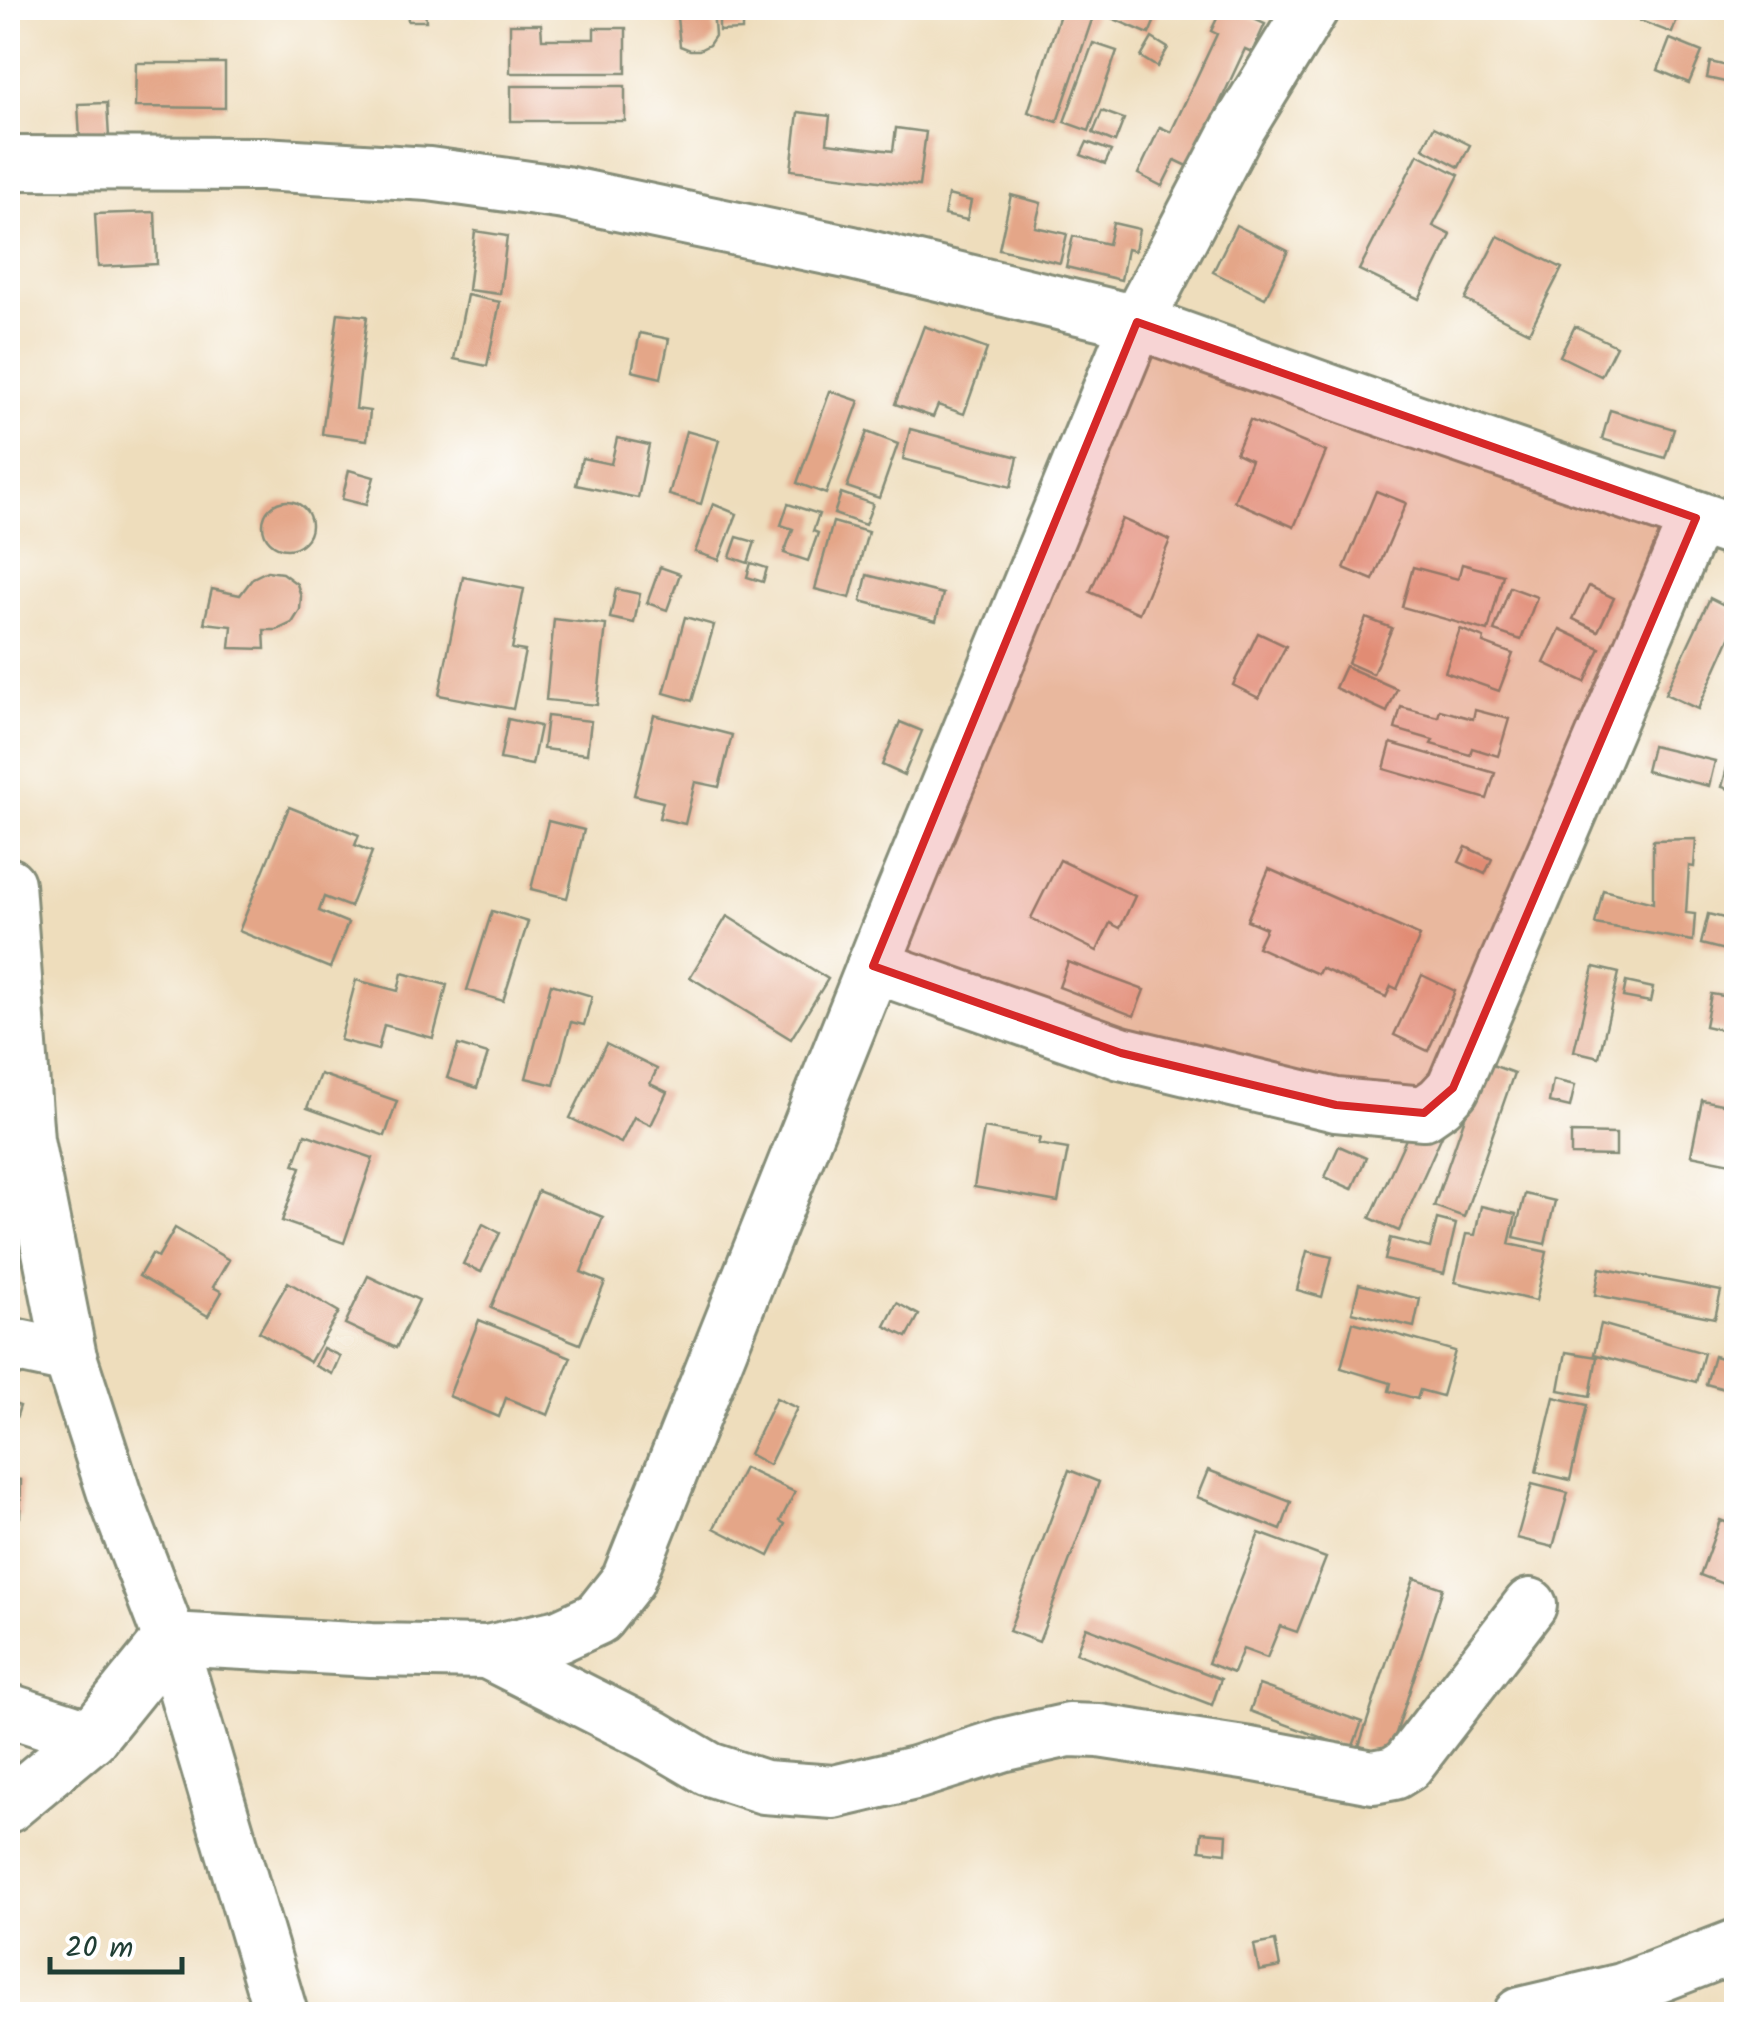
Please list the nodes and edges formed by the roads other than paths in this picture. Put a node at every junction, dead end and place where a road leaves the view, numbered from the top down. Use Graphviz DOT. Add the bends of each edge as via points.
graph roads {
  1 [pos="1312,8"];
  2 [pos="8,163"];
  3 [pos="1138,322"];
  4 [pos="1716,525"];
  5 [pos="8,884"];
  6 [pos="873,966"];
  7 [pos="8,1344"];
  8 [pos="70,1357"];
  9 [pos="1530,1605"];
  10 [pos="170,1639"];
  11 [pos="487,1652"];
  12 [pos="8,1710"];
  13 [pos="91,1737"];
  14 [pos="8,1806"];
  15 [pos="1736,1946"];
  16 [pos="281,2014"];
  17 [pos="1520,2014"];
  1 -- 3 [label="street" via="1238,129"];
  2 -- 3 [label="street" via="263,164 429,174 680,216"];
  3 -- 4 [label="street"];
  3 -- 6 [label="street"];
  4 -- 6 [label="street" via="1453,1088 1424,1113 1336,1105 1122,1052"];
  5 -- 8 [label="street" via="27,1140"];
  6 -- 11 [label="street" via="628,1580 598,1618 559,1636"];
  7 -- 8 [label="street"];
  8 -- 10 [label="street"];
  9 -- 11 [label="street" via="1407,1765 1374,1777 1069,1730 834,1792 764,1788 709,1769"];
  10 -- 11 [label="street"];
  10 -- 13 [label="street"];
  10 -- 16 [label="street"];
  12 -- 13 [label="street"];
  13 -- 14 [label="street"];
  15 -- 17 [label="street" via="1622,1990"];
}
